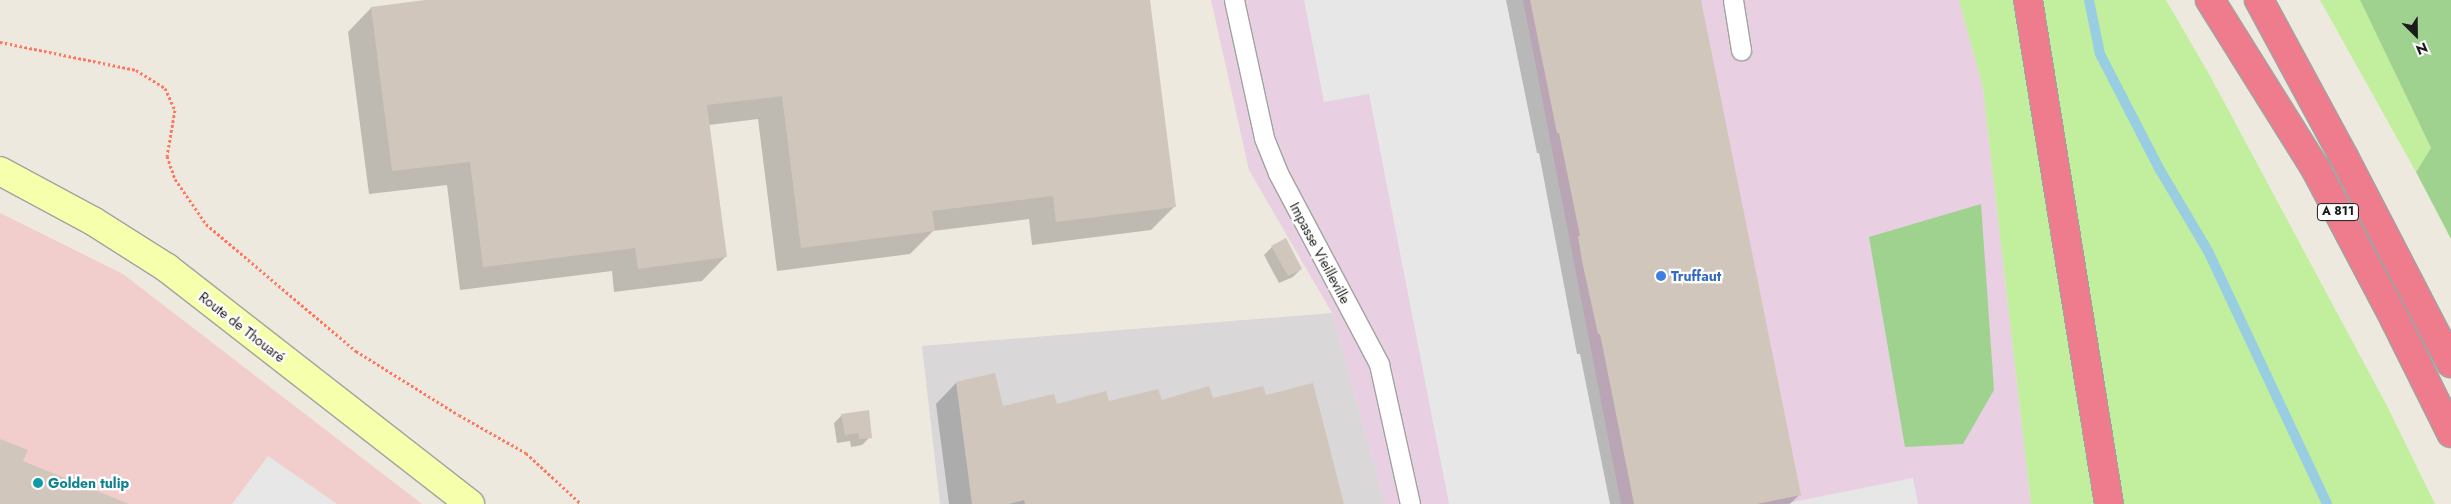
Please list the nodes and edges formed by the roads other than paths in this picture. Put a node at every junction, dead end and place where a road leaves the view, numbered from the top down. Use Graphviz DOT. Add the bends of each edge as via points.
graph roads {
  1 [pos="1234,0"];
  2 [pos="1733,0"];
  3 [pos="2028,0"];
  4 [pos="2210,0"];
  5 [pos="2259,0"];
  6 [pos="1741,50"];
  7 [pos="0,171"];
  8 [pos="2451,363"];
  9 [pos="2451,433"];
  10 [pos="470,504"];
  11 [pos="1410,504"];
  12 [pos="2109,504"];
  1 -- 11 [label="lane, Impasse Vieilleville" via="1264,138 1278,173 1379,364"];
  2 -- 6 [label="lane"];
  3 -- 12 [label="highway"];
  4 -- 9 [label="highway, A 811" via="2315,168"];
  5 -- 8 [label="highway, A 811"];
  7 -- 10 [label="main road, Route de Thouaré" via="93,221 167,268"];
}
